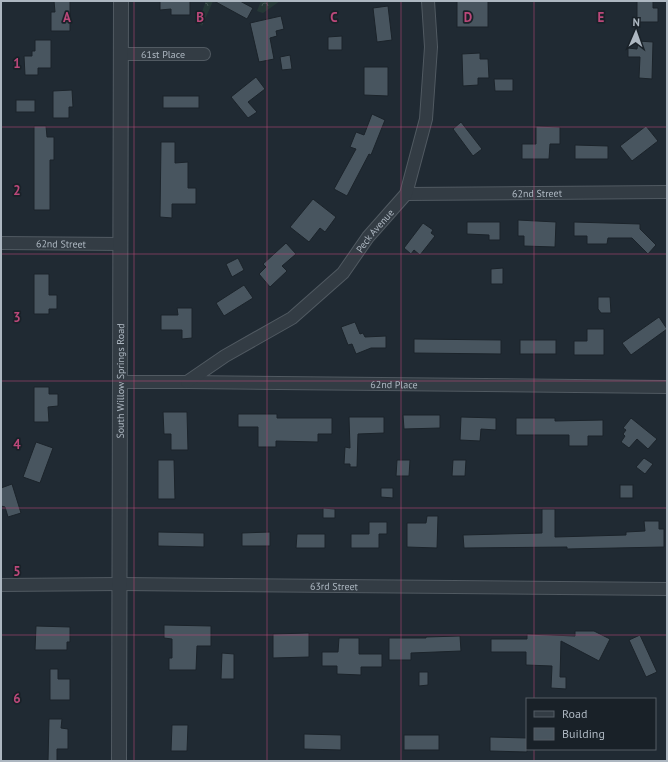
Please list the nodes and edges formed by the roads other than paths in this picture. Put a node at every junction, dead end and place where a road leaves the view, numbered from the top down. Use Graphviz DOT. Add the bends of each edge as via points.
graph roads {
  1 [pos="121,1"];
  2 [pos="428,1"];
  3 [pos="121,54"];
  4 [pos="204,54"];
  5 [pos="667,192"];
  6 [pos="406,194"];
  7 [pos="1,243"];
  8 [pos="121,244"];
  9 [pos="120,382"];
  10 [pos="187,382"];
  11 [pos="667,387"];
  12 [pos="120,584"];
  13 [pos="1,585"];
  14 [pos="667,589"];
  15 [pos="119,761"];
  1 -- 3 [label="street, South Willow Springs Road"];
  2 -- 6 [label="street, Peck Avenue" via="431,47 426,119"];
  3 -- 4 [label="street, 61st Place"];
  3 -- 8 [label="street, South Willow Springs Road"];
  5 -- 6 [label="street, 62nd Street"];
  6 -- 10 [label="street, Peck Avenue" via="368,237 343,273 292,318"];
  7 -- 8 [label="street, 62nd Street"];
  8 -- 9 [label="street, South Willow Springs Road"];
  9 -- 10 [label="street, 62nd Place"];
  9 -- 12 [label="street, South Willow Springs Road"];
  10 -- 11 [label="street, 62nd Place"];
  12 -- 13 [label="street, 63rd Street"];
  12 -- 14 [label="street, 63rd Street"];
  12 -- 15 [label="street, South Willow Springs Road"];
}
